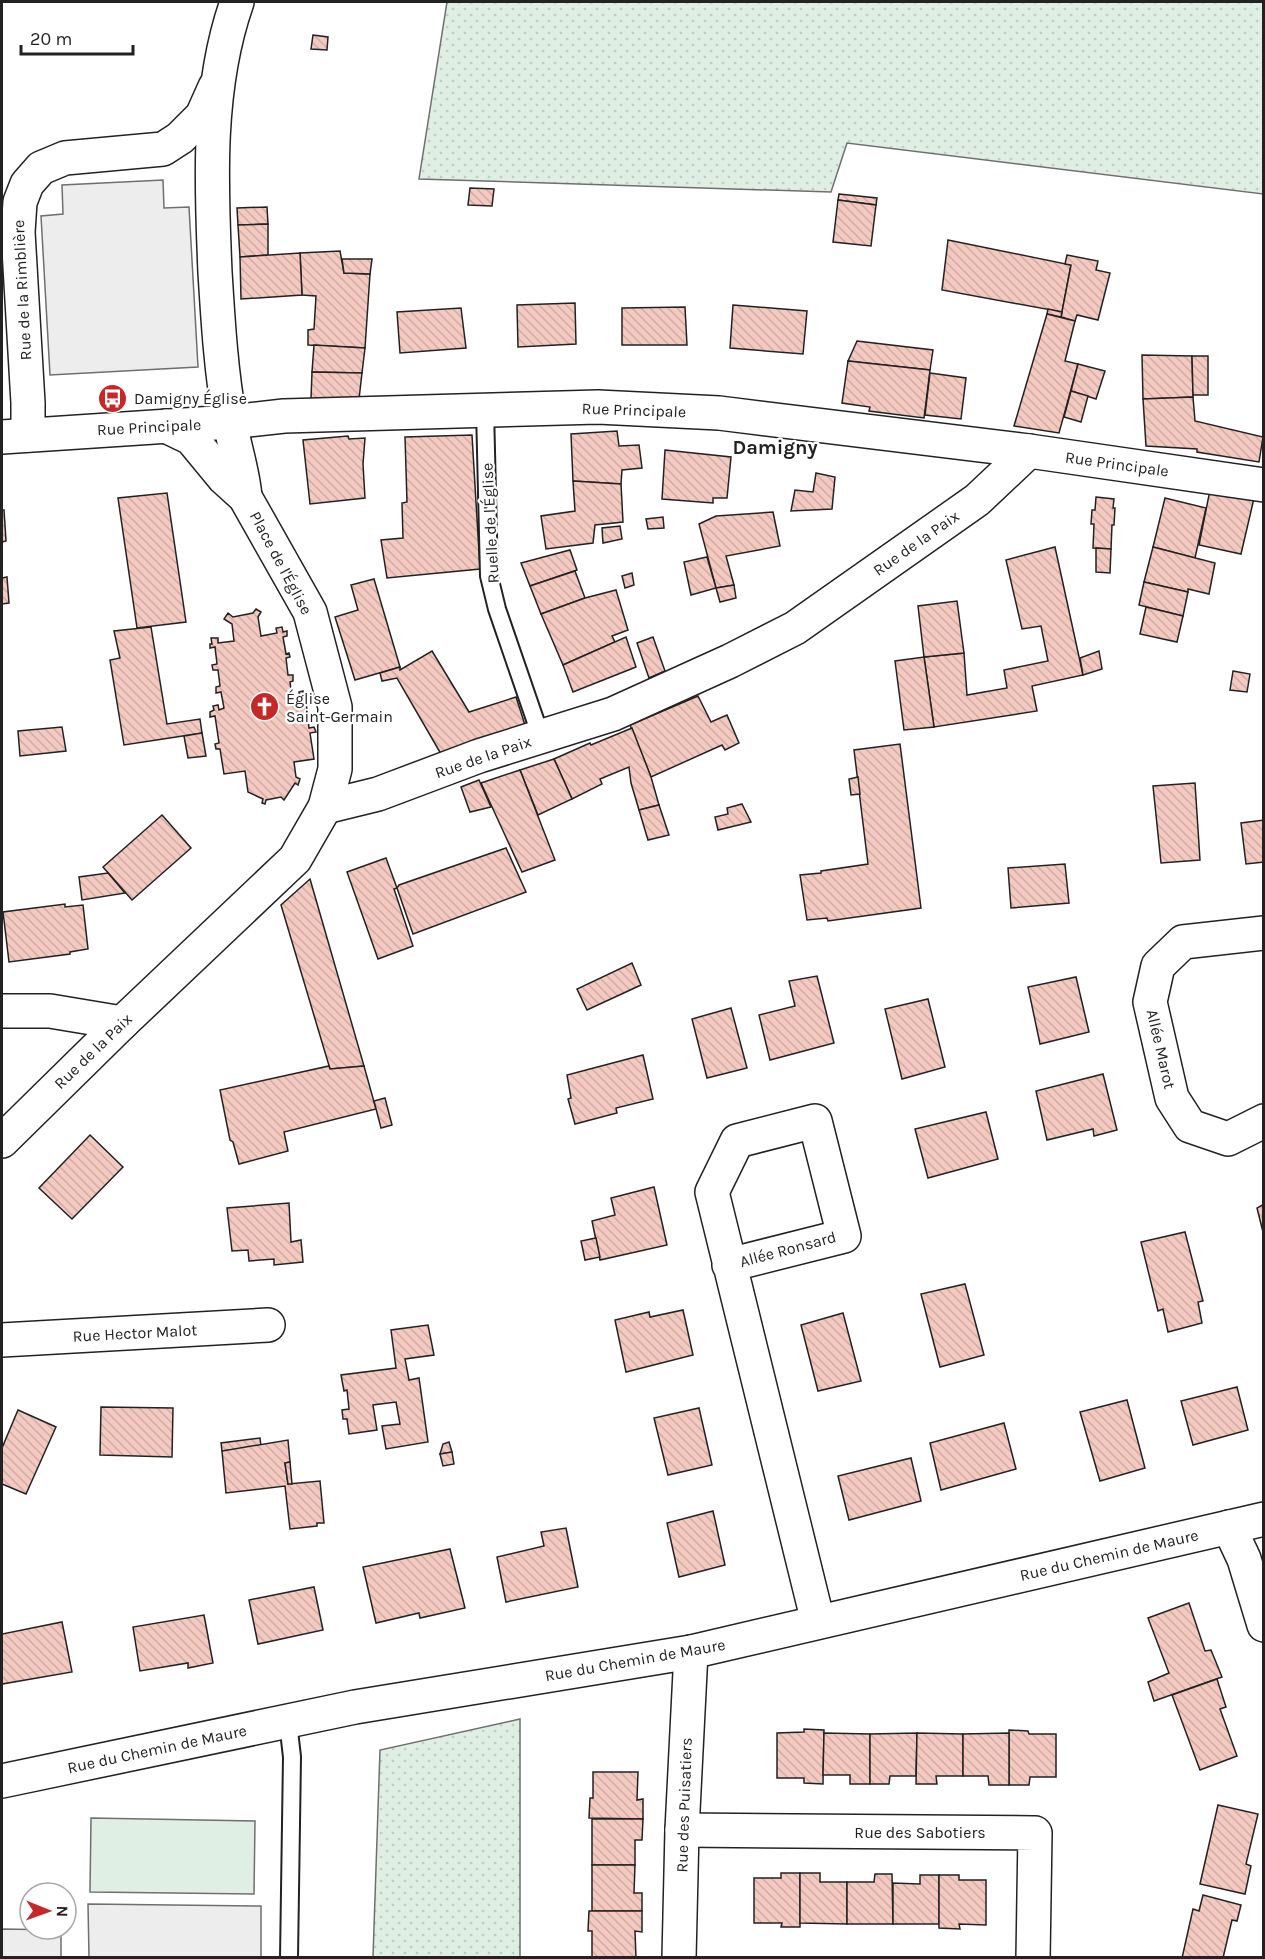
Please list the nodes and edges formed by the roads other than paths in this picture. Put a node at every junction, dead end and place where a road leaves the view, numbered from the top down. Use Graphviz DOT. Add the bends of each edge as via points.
graph roads {
  1 [pos="237,2"];
  2 [pos="218,80"];
  3 [pos="163,149"];
  4 [pos="211,188"];
  5 [pos="485,409"];
  6 [pos="230,423"];
  7 [pos="166,426"];
  8 [pos="15,436"];
  9 [pos="1029,451"];
  10 [pos="1263,485"];
  11 [pos="245,497"];
  12 [pos="541,737"];
  13 [pos="326,807"];
  14 [pos="1263,934"];
  15 [pos="2,1011"];
  16 [pos="122,1023"];
  17 [pos="1263,1121"];
  18 [pos="2,1141"];
  19 [pos="729,1265"];
  20 [pos="268,1325"];
  21 [pos="2,1340"];
  22 [pos="1263,1518"];
  23 [pos="1228,1527"];
  24 [pos="818,1622"];
  25 [pos="1263,1625"];
  26 [pos="691,1652"];
  27 [pos="288,1722"];
  28 [pos="2,1781"];
  29 [pos="682,1830"];
  30 [pos="288,1958"];
  31 [pos="679,1958"];
  32 [pos="1033,1958"];
  1 -- 2 [label="street"];
  2 -- 3 [label="street" via="202,116"];
  2 -- 4 [label="street"];
  3 -- 4 [label="street" via="191,163"];
  3 -- 8 [label="street, Rue de la Rimblière" via="65,158 41,168 27,184 20,202 18,232 28,403"];
  4 -- 6 [label="street" via="218,326"];
  5 -- 6 [label="street, Rue Principale" via="284,416"];
  5 -- 9 [label="street, Rue Principale" via="598,407 719,413"];
  5 -- 12 [label="lane, Ruelle de l'Église" via="489,576"];
  6 -- 7 [label="street, Rue Principale"];
  6 -- 11 [label="street, Place de l'Église" via="243,472"];
  7 -- 8 [label="street, Rue Principale"];
  7 -- 11 [label="street, Place de l'Église" via="191,438"];
  9 -- 10 [label="street, Rue Principale"];
  9 -- 12 [label="street, Rue de la Paix" via="977,500 795,628 613,714"];
  11 -- 13 [label="street, Place de l'Église" via="310,612 327,676 335,707 336,769"];
  12 -- 13 [label="street, Rue de la Paix" via="378,794"];
  13 -- 16 [label="street, Rue de la Paix" via="295,859"];
  14 -- 17 [label="street, Allée Marot" via="1183,942 1158,966 1150,1002 1172,1098 1190,1126 1228,1139"];
  15 -- 16 [label="street" via="50,1011"];
  16 -- 18 [label="street, Rue de la Paix"];
  19 -- 19 [label="street, Allée Ronsard" via="843,1236 815,1121 737,1141 712,1192"];
  19 -- 24 [label="street, Allée Ronsard"];
  20 -- 21 [label="street, Rue Hector Malot"];
  22 -- 23 [label="street, Rue du Chemin de Maure"];
  23 -- 24 [label="street, Rue du Chemin de Maure"];
  23 -- 25 [label="street" via="1244,1559"];
  24 -- 26 [label="street, Rue du Chemin de Maure"];
  26 -- 27 [label="street, Rue du Chemin de Maure" via="355,1707"];
  26 -- 29 [label="street, Rue des Puisatiers"];
  27 -- 28 [label="street, Rue du Chemin de Maure"];
  27 -- 30 [label="lane" via="292,1757"];
  29 -- 31 [label="street, Rue des Puisatiers"];
  29 -- 32 [label="street, Rue des Sabotiers" via="1035,1833"];
}
